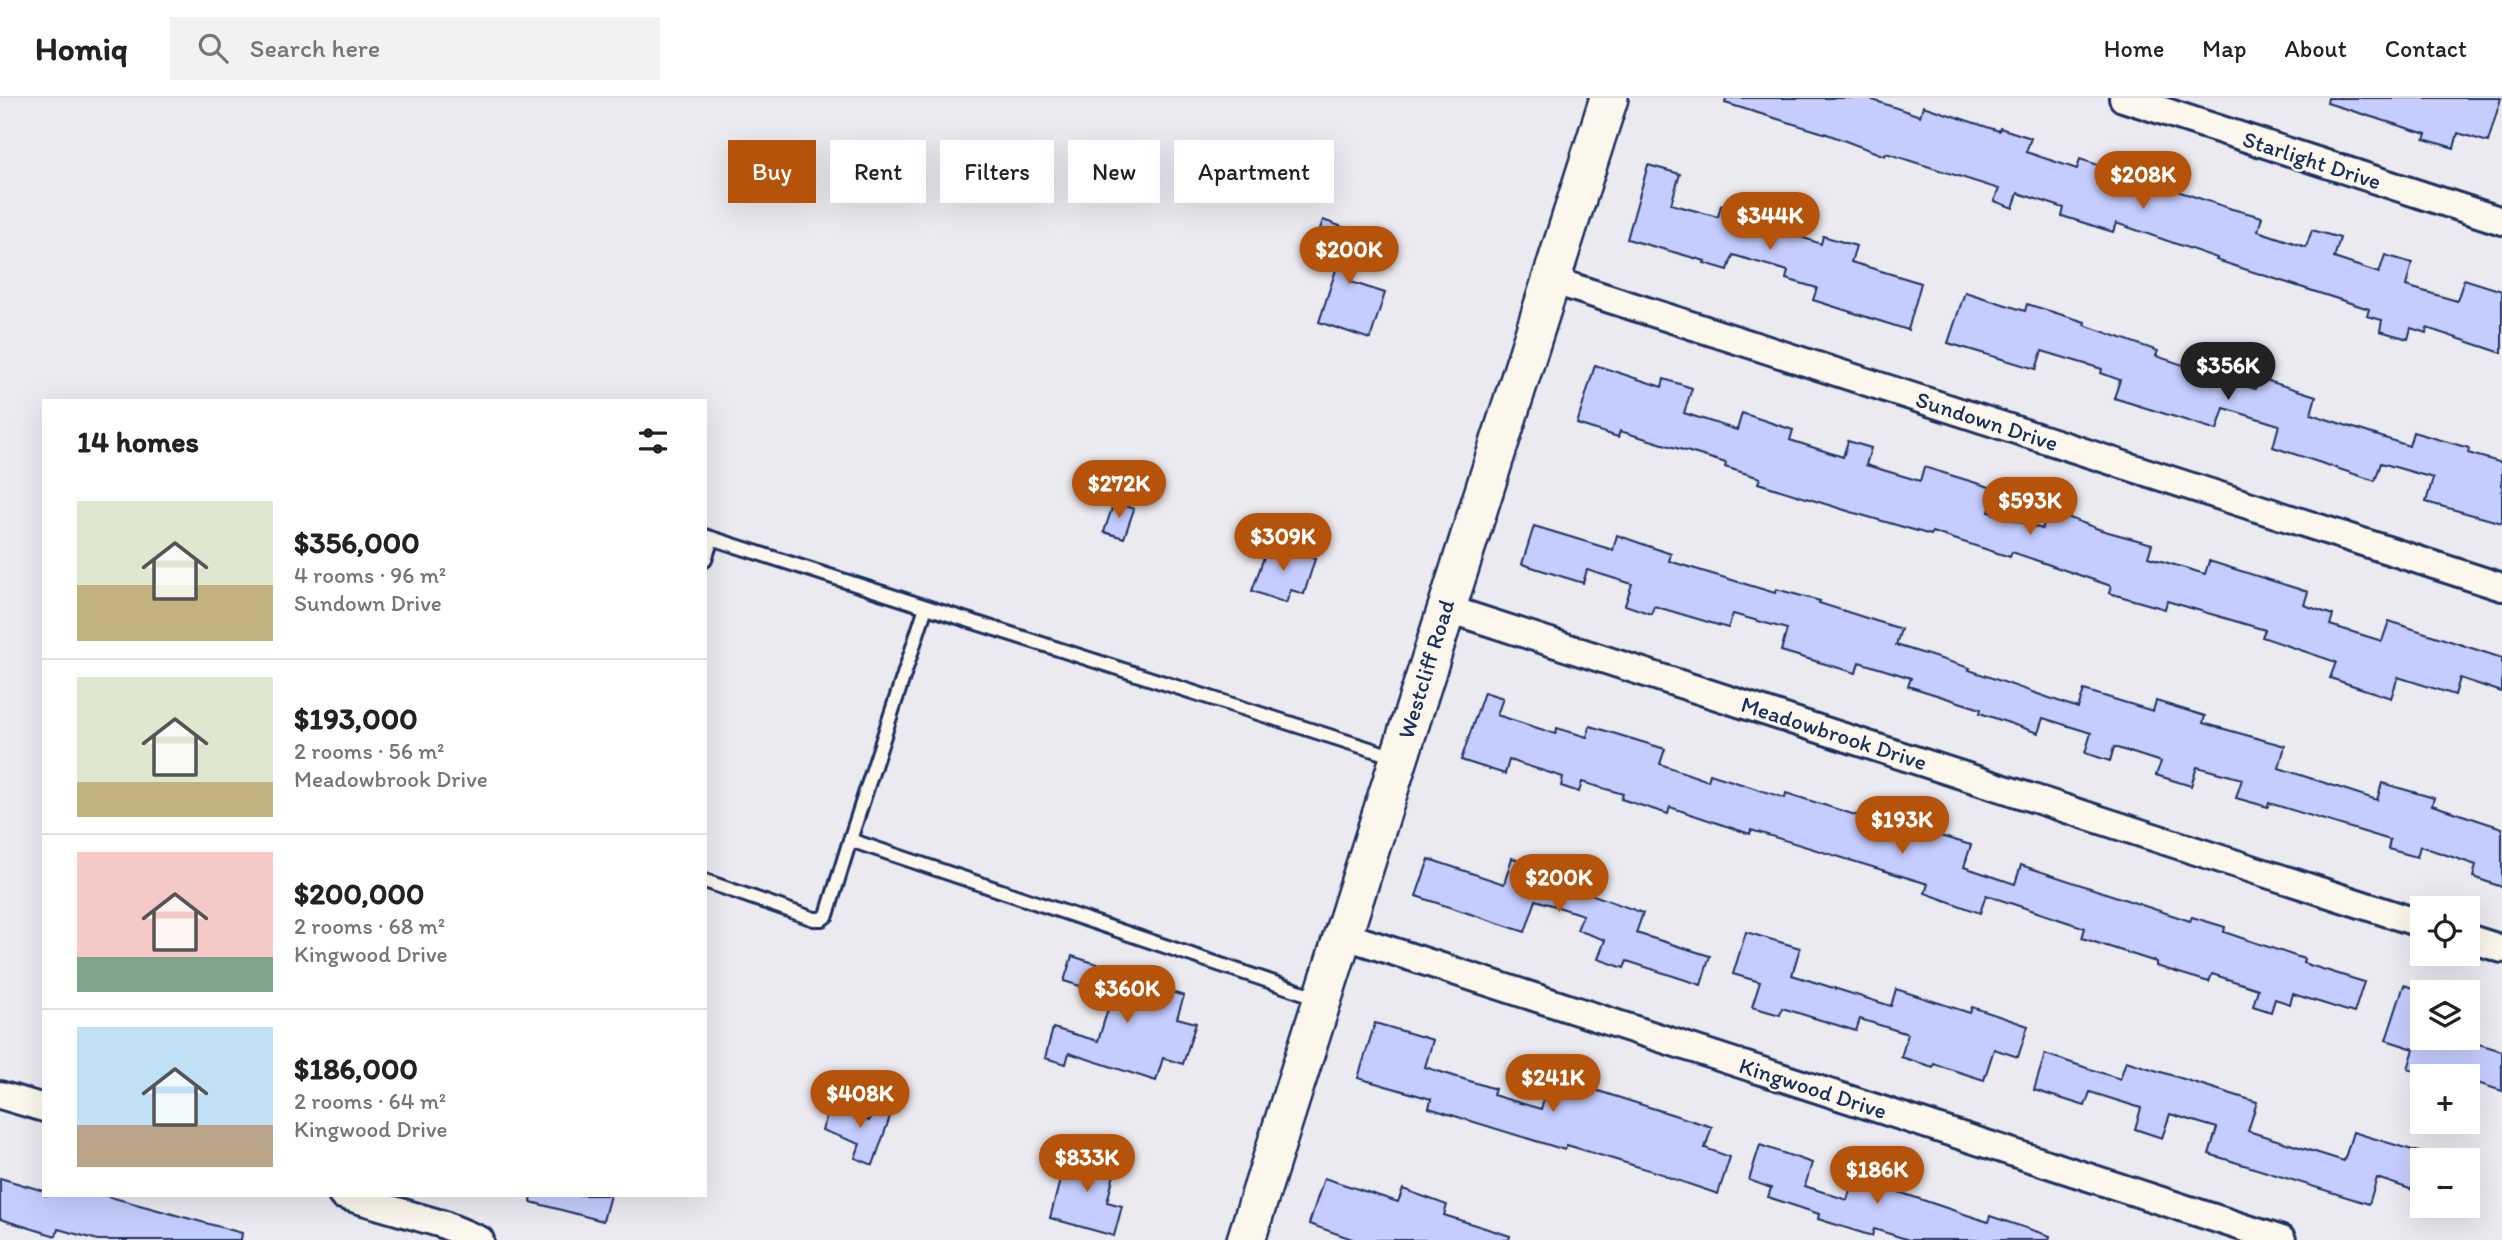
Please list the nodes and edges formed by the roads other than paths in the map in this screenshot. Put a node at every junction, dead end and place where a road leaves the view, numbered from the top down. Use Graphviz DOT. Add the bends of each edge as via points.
graph roads {
  1 [pos="1609,98"];
  2 [pos="2123,98"];
  3 [pos="2502,221"];
  4 [pos="1551,280"];
  5 [pos="709,537"];
  6 [pos="2502,587"];
  7 [pos="926,607"];
  8 [pos="1445,608"];
  9 [pos="1398,758"];
  10 [pos="850,840"];
  11 [pos="707,882"];
  12 [pos="2410,920"];
  13 [pos="1343,935"];
  14 [pos="2480,942"];
  15 [pos="2502,949"];
  16 [pos="1322,999"];
  17 [pos="0,1096"];
  18 [pos="42,1107"];
  19 [pos="349,1197"];
  20 [pos="480,1240"];
  21 [pos="1246,1240"];
  22 [pos="2282,1240"];
  1 -- 4 [label="street, Westcliff Road"];
  2 -- 3 [label="street, Starlight Drive"];
  4 -- 6 [label="street, Sundown Drive"];
  4 -- 8 [label="street, Westcliff Road"];
  5 -- 7 [label="lane"];
  7 -- 9 [label="lane"];
  7 -- 10 [label="lane"];
  8 -- 9 [label="street, Westcliff Road"];
  8 -- 12 [label="street, Meadowbrook Drive"];
  9 -- 13 [label="street, Westcliff Road"];
  10 -- 11 [label="lane" via="822,919"];
  10 -- 16 [label="lane"];
  13 -- 16 [label="street, Westcliff Road"];
  13 -- 22 [label="street, Kingwood Drive"];
  14 -- 15 [label="street"];
  16 -- 21 [label="street, Westcliff Road"];
  17 -- 18 [label="street"];
  19 -- 20 [label="street"];
}
